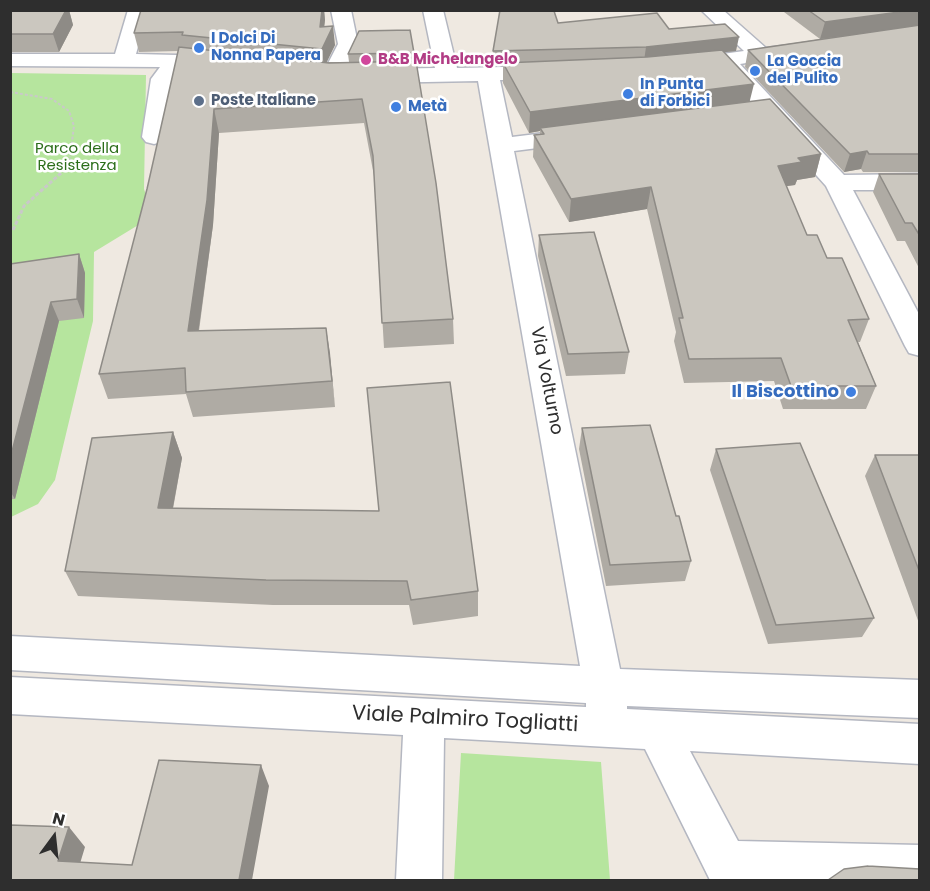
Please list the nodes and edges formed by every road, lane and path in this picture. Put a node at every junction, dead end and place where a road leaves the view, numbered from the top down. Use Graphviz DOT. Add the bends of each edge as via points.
graph roads {
  1 [pos="138,10"];
  2 [pos="341,10"];
  3 [pos="434,10"];
  4 [pos="711,10"];
  5 [pos="809,48"];
  6 [pos="762,56"];
  7 [pos="10,60"];
  8 [pos="724,60"];
  9 [pos="124,61"];
  10 [pos="177,61"];
  11 [pos="237,67"];
  12 [pos="667,67"];
  13 [pos="568,72"];
  14 [pos="308,74"];
  15 [pos="447,74"];
  16 [pos="488,75"];
  17 [pos="332,77"];
  18 [pos="10,92"];
  19 [pos="595,134"];
  20 [pos="154,137"];
  21 [pos="501,146"];
  22 [pos="920,182"];
  23 [pos="837,183"];
  24 [pos="13,230"];
  25 [pos="920,346"];
  26 [pos="10,653"];
  27 [pos="604,687"];
  28 [pos="10,695"];
  29 [pos="920,699"];
  30 [pos="424,717"];
  31 [pos="611,727"];
  32 [pos="657,730"];
  33 [pos="920,744"];
  34 [pos="920,868"];
  35 [pos="419,880"];
  1 -- 9 [label="street"];
  2 -- 17 [label="street" via="348,44"];
  3 -- 15 [label="street"];
  4 -- 6 [label="street"];
  5 -- 6 [label="street"];
  6 -- 8 [label="street"];
  7 -- 9 [label="street"];
  8 -- 12 [label="street"];
  8 -- 23 [label="street" via="758,113"];
  9 -- 10 [label="street"];
  10 -- 11 [label="street"];
  10 -- 20 [label="street" via="162,80"];
  13 -- 16 [label="street"];
  14 -- 17 [label="street"];
  15 -- 16 [label="street"];
  15 -- 17 [label="street"];
  16 -- 21 [label="street, Via Volturno"];
  18 -- 24 [label="path" via="52,99 69,111 74,126 69,166 24,206"];
  19 -- 21 [label="street"];
  21 -- 27 [label="street, Via Volturno"];
  22 -- 23 [label="street"];
  23 -- 25 [label="street"];
  26 -- 27 [label="street"];
  27 -- 29 [label="street"];
  27 -- 31 [label="street, Via Volturno"];
  28 -- 30 [label="street, Viale Palmiro Togliatti"];
  30 -- 31 [label="street, Viale Palmiro Togliatti"];
  30 -- 35 [label="street"];
  31 -- 32 [label="street, Viale Palmiro Togliatti"];
  32 -- 33 [label="street, Viale Palmiro Togliatti"];
  32 -- 34 [label="street" via="725,864"];
}
